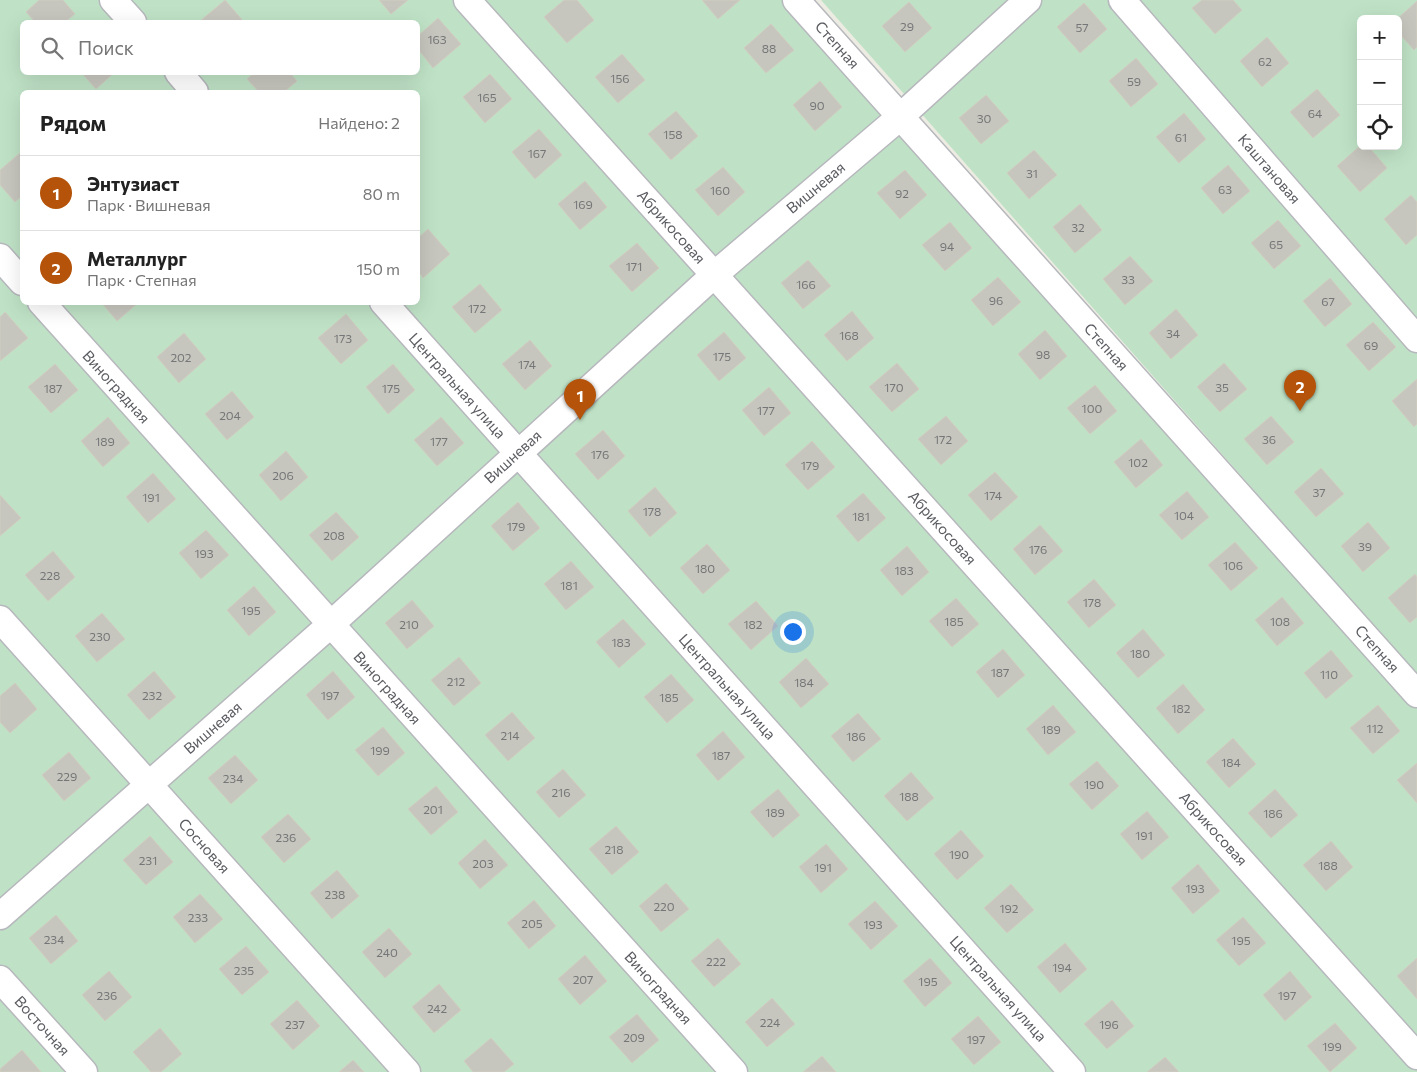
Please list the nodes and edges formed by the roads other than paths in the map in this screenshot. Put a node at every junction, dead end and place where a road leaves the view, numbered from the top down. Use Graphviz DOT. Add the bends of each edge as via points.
graph roads {
  1 [pos="113,0"];
  2 [pos="467,0"];
  3 [pos="796,0"];
  4 [pos="1028,0"];
  5 [pos="1122,0"];
  6 [pos="131,20"];
  7 [pos="181,75"];
  8 [pos="193,90"];
  9 [pos="900,117"];
  10 [pos="0,257"];
  11 [pos="714,275"];
  12 [pos="20,280"];
  13 [pos="44,305"];
  14 [pos="386,305"];
  15 [pos="1417,339"];
  16 [pos="517,453"];
  17 [pos="0,619"];
  18 [pos="330,625"];
  19 [pos="1417,694"];
  20 [pos="148,784"];
  21 [pos="0,916"];
  22 [pos="0,979"];
  23 [pos="1417,1056"];
  24 [pos="84,1072"];
  25 [pos="407,1072"];
  26 [pos="734,1072"];
  27 [pos="1072,1072"];
  1 -- 6 [label="street"];
  2 -- 11 [label="street, Абрикосовая"];
  3 -- 9 [label="street, Степная"];
  4 -- 9 [label="street, Вишневая"];
  5 -- 15 [label="street, Каштановая"];
  7 -- 8 [label="street"];
  9 -- 11 [label="street, Вишневая"];
  9 -- 19 [label="street, Степная"];
  10 -- 12 [label="street"];
  11 -- 16 [label="street, Вишневая"];
  11 -- 23 [label="street, Абрикосовая"];
  13 -- 18 [label="street, Виноградная"];
  14 -- 16 [label="street, Центральная улица"];
  16 -- 18 [label="street, Вишневая"];
  16 -- 27 [label="street, Центральная улица"];
  17 -- 20 [label="street, Сосновая"];
  18 -- 20 [label="street, Вишневая"];
  18 -- 26 [label="street, Виноградная"];
  20 -- 21 [label="street, Вишневая"];
  20 -- 25 [label="street, Сосновая"];
  22 -- 24 [label="street, Восточная"];
}
